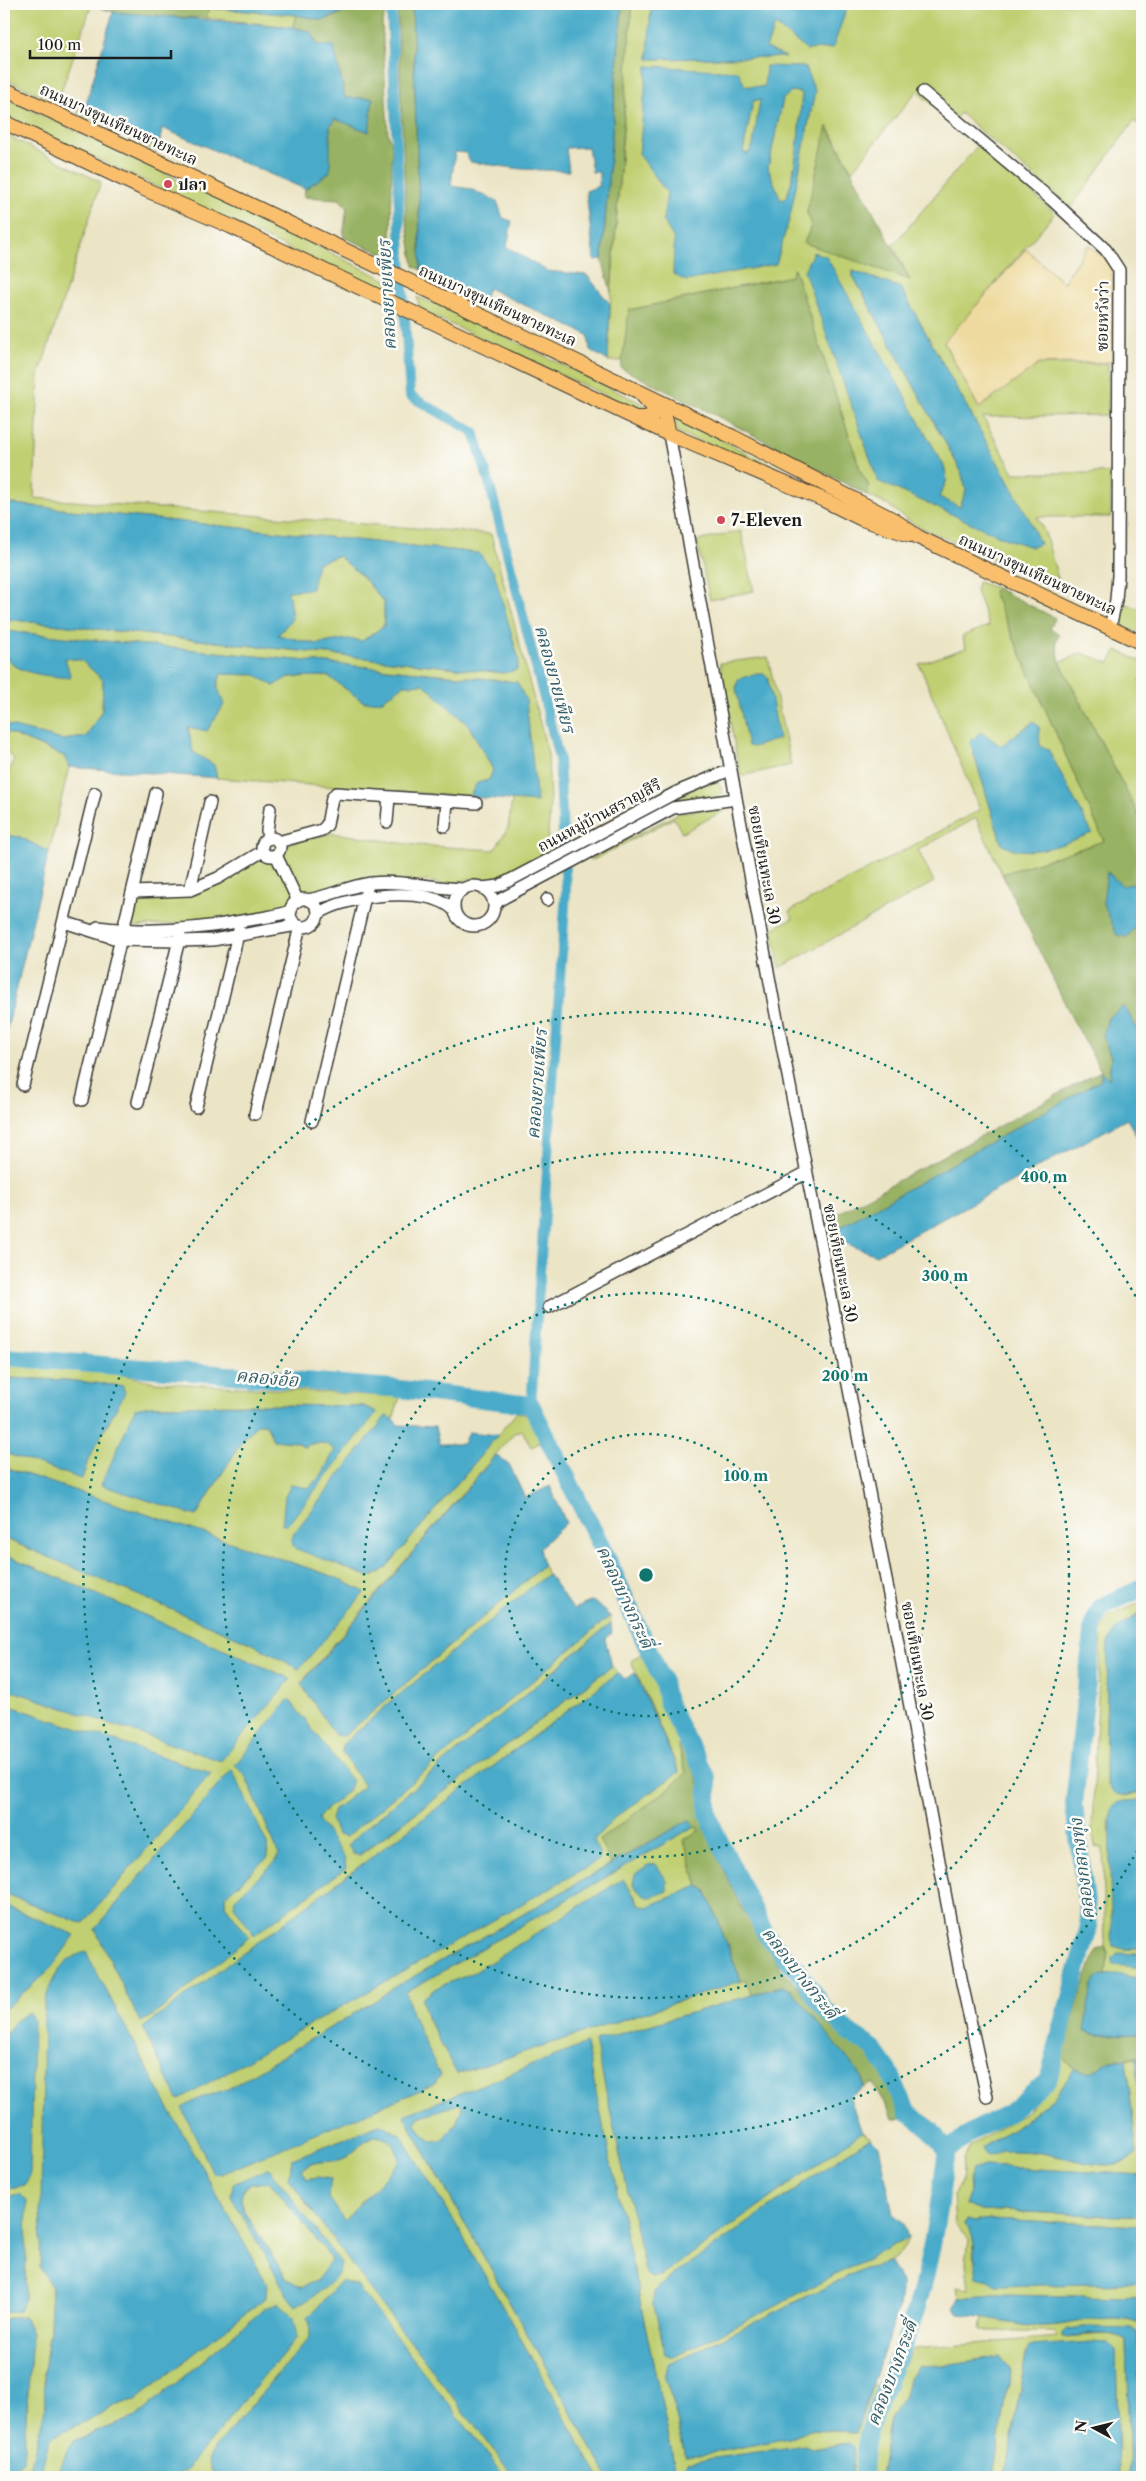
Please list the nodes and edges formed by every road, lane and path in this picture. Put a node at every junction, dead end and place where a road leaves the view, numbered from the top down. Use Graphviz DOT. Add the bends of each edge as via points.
graph roads {
  1 [pos="4,89"];
  2 [pos="923,92"];
  3 [pos="4,122"];
  4 [pos="639,392"];
  5 [pos="655,409"];
  6 [pos="635,418"];
  7 [pos="669,434"];
  8 [pos="918,537"];
  9 [pos="1110,628"];
  10 [pos="1142,643"];
  11 [pos="730,770"];
  12 [pos="95,793"];
  13 [pos="156,793"];
  14 [pos="674,794"];
  15 [pos="389,797"];
  16 [pos="736,799"];
  17 [pos="447,801"];
  18 [pos="210,802"];
  19 [pos="476,803"];
  20 [pos="682,807"];
  21 [pos="270,809"];
  22 [pos="387,822"];
  23 [pos="445,826"];
  24 [pos="612,826"];
  25 [pos="618,838"];
  26 [pos="273,841"];
  27 [pos="263,851"];
  28 [pos="276,855"];
  29 [pos="368,884"];
  30 [pos="482,888"];
  31 [pos="463,889"];
  32 [pos="190,890"];
  33 [pos="133,892"];
  34 [pos="366,896"];
  35 [pos="303,900"];
  36 [pos="494,908"];
  37 [pos="454,910"];
  38 [pos="291,911"];
  39 [pos="318,914"];
  40 [pos="241,921"];
  41 [pos="64,922"];
  42 [pos="299,925"];
  43 [pos="122,935"];
  44 [pos="180,935"];
  45 [pos="237,936"];
  46 [pos="23,1085"];
  47 [pos="82,1100"];
  48 [pos="138,1102"];
  49 [pos="196,1107"];
  50 [pos="255,1114"];
  51 [pos="312,1121"];
  52 [pos="806,1173"];
  53 [pos="549,1307"];
  54 [pos="987,2097"];
  1 -- 4 [label="main road, ถนนบางขุนเทียนชายทะเล"];
  2 -- 9 [label="street, ซอยหวังว่า" via="1052,200 1106,250 1119,270 1118,576"];
  3 -- 6 [label="main road, ถนนบางขุนเทียนชายทะเล"];
  4 -- 5 [label="main road"];
  4 -- 8 [label="main road, ถนนบางขุนเทียนชายทะเล" via="894,520"];
  5 -- 6 [label="main road" via="653,415"];
  5 -- 7 [label="main road" via="665,417"];
  6 -- 7 [label="main road, ถนนบางขุนเทียนชายทะเล"];
  7 -- 8 [label="main road, ถนนบางขุนเทียนชายทะเล" via="862,519"];
  7 -- 11 [label="street, ซอยเทียนทะเล 30"];
  8 -- 9 [label="main road, ถนนบางขุนเทียนชายทะเล"];
  9 -- 10 [label="main road, ถนนบางขุนเทียนชายทะเล"];
  11 -- 14 [label="street, ถนนหมู่บ้านสราญสิริ"];
  11 -- 16 [label="street, ซอยเทียนทะเล 30"];
  12 -- 41 [label="street"];
  13 -- 33 [label="street"];
  14 -- 20 [label="street" via="676,805"];
  14 -- 24 [label="street, ถนนหมู่บ้านสราญสิริ"];
  15 -- 17 [label="street"];
  15 -- 22 [label="street"];
  15 -- 26 [label="street" via="336,793 327,825 322,830"];
  16 -- 20 [label="street, ถนนหมู่บ้านสราญสิริ"];
  16 -- 52 [label="street, ซอยเทียนทะเล 30"];
  17 -- 19 [label="street"];
  17 -- 23 [label="street"];
  18 -- 32 [label="street"];
  20 -- 25 [label="street, ถนนหมู่บ้านสราญสิริ" via="673,808"];
  21 -- 26 [label="street" via="266,831"];
  24 -- 25 [label="street"];
  24 -- 30 [label="street, ถนนหมู่บ้านสราญสิริ" via="499,886"];
  25 -- 36 [label="street, ถนนหมู่บ้านสราญสิริ" via="498,901"];
  26 -- 27 [label="street" via="263,843"];
  26 -- 28 [label="street" via="280,847"];
  27 -- 28 [label="street" via="267,855"];
  27 -- 32 [label="street" via="218,878"];
  28 -- 35 [label="street"];
  29 -- 31 [label="street" via="403,883"];
  29 -- 34 [label="street"];
  29 -- 35 [label="street"];
  30 -- 31 [label="street"];
  30 -- 36 [label="street" via="491,896"];
  31 -- 37 [label="street" via="456,896"];
  32 -- 33 [label="street"];
  33 -- 43 [label="street"];
  34 -- 37 [label="street" via="436,899 448,903"];
  34 -- 39 [label="street"];
  34 -- 51 [label="street"];
  35 -- 38 [label="street" via="293,905"];
  35 -- 39 [label="street" via="315,905"];
  36 -- 37 [label="street" via="489,920 472,927 460,922"];
  38 -- 40 [label="street"];
  38 -- 42 [label="street" via="291,918"];
  39 -- 42 [label="street" via="310,925"];
  40 -- 44 [label="street"];
  40 -- 45 [label="street"];
  41 -- 43 [label="street"];
  41 -- 46 [label="street"];
  42 -- 45 [label="street"];
  42 -- 50 [label="street"];
  43 -- 44 [label="street"];
  43 -- 47 [label="street"];
  44 -- 45 [label="street" via="214,940"];
  44 -- 48 [label="street"];
  45 -- 49 [label="street"];
  52 -- 53 [label="street"];
  52 -- 54 [label="street, ซอยเทียนทะเล 30" via="962,1983"];
}
